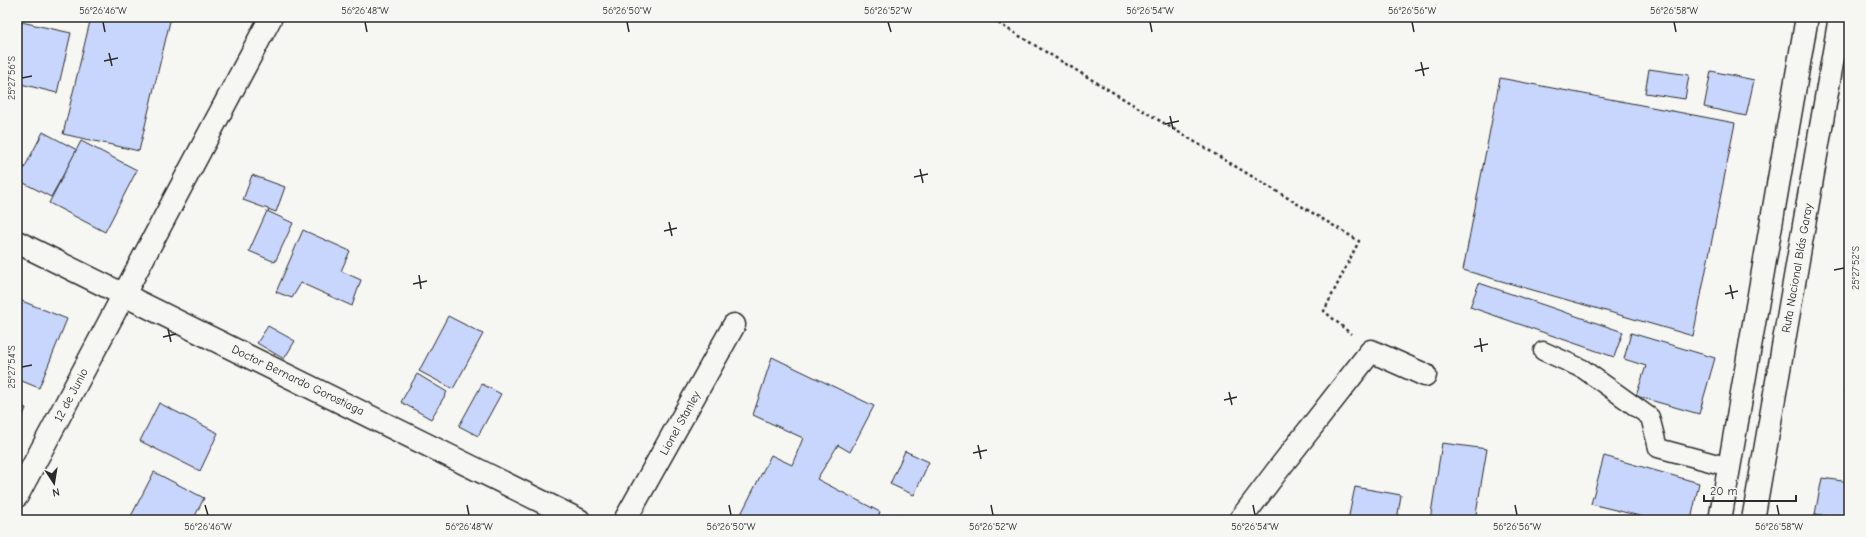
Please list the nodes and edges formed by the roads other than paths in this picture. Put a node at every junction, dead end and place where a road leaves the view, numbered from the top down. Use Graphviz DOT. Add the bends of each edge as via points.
graph roads {
  1 [pos="271,17"];
  2 [pos="1807,17"];
  3 [pos="1840,17"];
  4 [pos="17,242"];
  5 [pos="125,294"];
  6 [pos="734,325"];
  7 [pos="1542,351"];
  8 [pos="1425,375"];
  9 [pos="1729,467"];
  10 [pos="17,496"];
  11 [pos="579,520"];
  12 [pos="625,520"];
  13 [pos="1240,520"];
  14 [pos="1720,520"];
  15 [pos="1754,520"];
  1 -- 5 [label="main road, 12 de Junio"];
  2 -- 9 [label="main road"];
  3 -- 15 [label="main road, Ruta Nacional Blás Garay"];
  4 -- 5 [label="main road, Doctor Bernardo Gorostiaga"];
  5 -- 10 [label="main road, 12 de Junio"];
  5 -- 11 [label="main road, Doctor Bernardo Gorostiaga"];
  6 -- 12 [label="main road, Lionel Stanley"];
  7 -- 9 [label="lane" via="1583,368 1650,416 1658,448"];
  8 -- 13 [label="main road" via="1371,351"];
  9 -- 14 [label="main road"];
}
